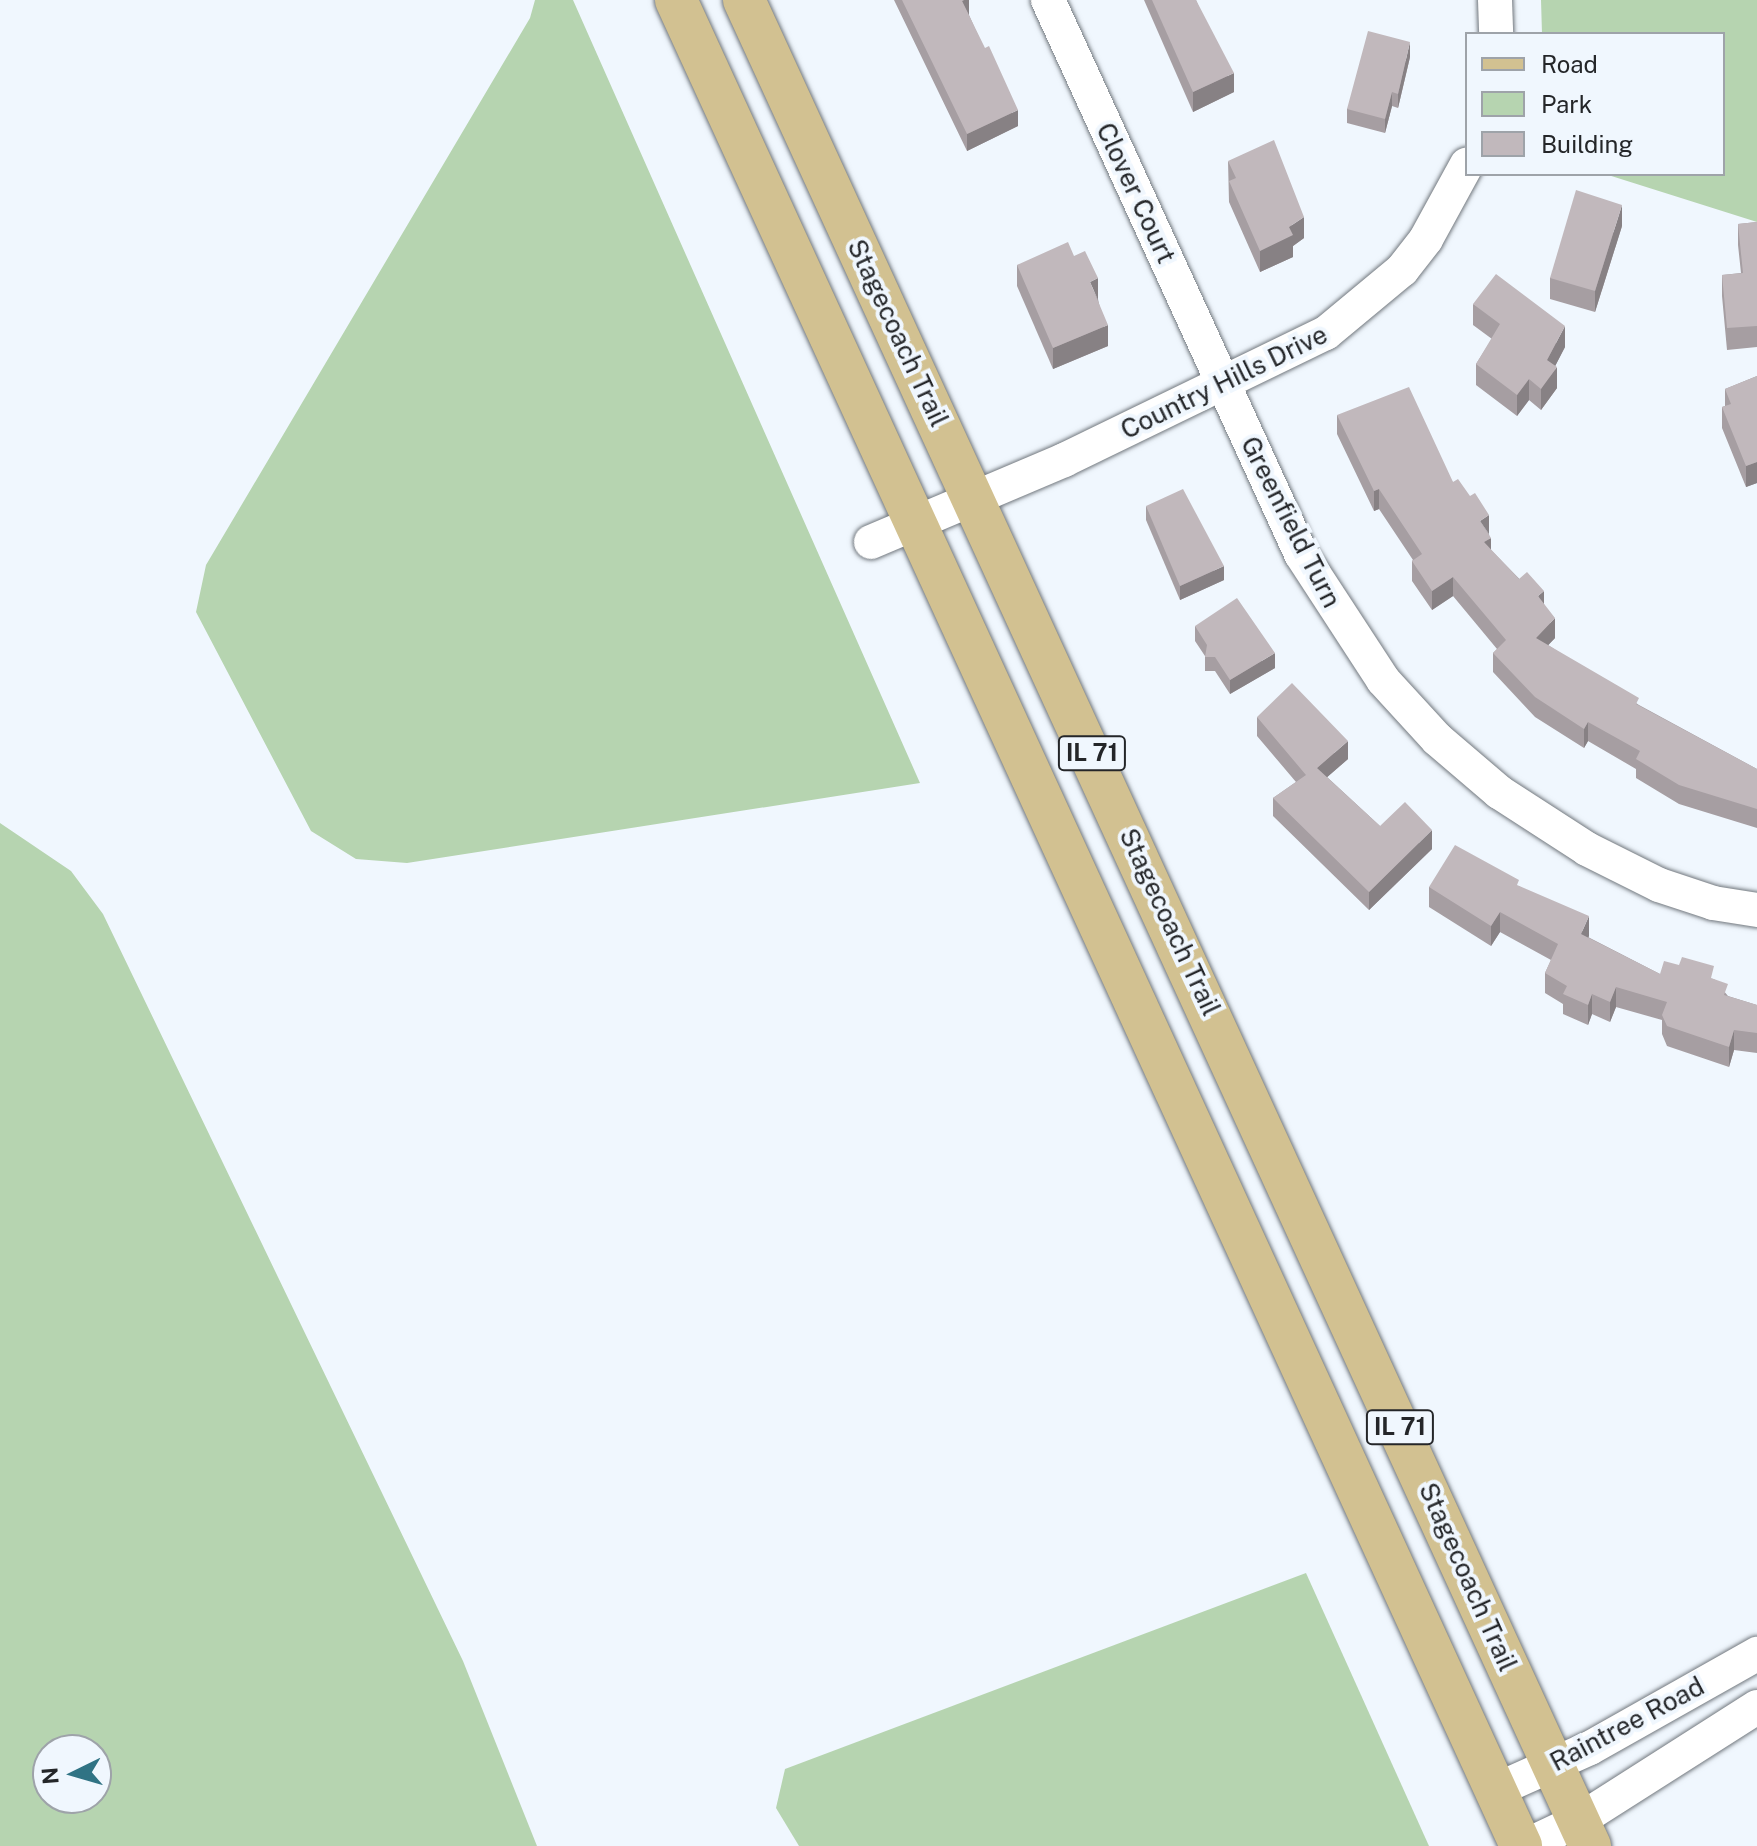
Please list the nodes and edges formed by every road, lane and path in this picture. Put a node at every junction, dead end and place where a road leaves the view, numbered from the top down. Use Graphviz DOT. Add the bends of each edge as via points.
graph roads {
  1 [pos="676,0"];
  2 [pos="744,0"];
  3 [pos="1048,0"];
  4 [pos="1495,0"];
  5 [pos="1496,32"];
  6 [pos="1465,168"];
  7 [pos="1225,385"];
  8 [pos="975,498"];
  9 [pos="918,523"];
  10 [pos="871,542"];
  11 [pos="1757,910"];
  12 [pos="1757,1654"];
  13 [pos="1757,1707"];
  14 [pos="1553,1764"];
  15 [pos="1496,1790"];
  16 [pos="1584,1833"];
  17 [pos="1523,1846"];
  1 -- 9 [label="main road, IL 71"];
  2 -- 8 [label="main road, Stagecoach Trail / IL 71"];
  3 -- 7 [label="street, Clover Court"];
  4 -- 5 [label="street"];
  6 -- 7 [label="street, Country Hills Drive" via="1426,239 1373,297 1293,354"];
  7 -- 8 [label="street, Country Hills Drive"];
  7 -- 11 [label="street, Greenfield Turn" via="1301,554 1331,607 1383,680 1437,739 1499,792 1587,849 1659,885 1713,903"];
  8 -- 9 [label="street, Country Hills Drive"];
  8 -- 14 [label="main road, Stagecoach Trail / IL 71"];
  9 -- 10 [label="street, Country Hills Drive"];
  9 -- 15 [label="main road, IL 71"];
  12 -- 14 [label="street, Raintree Road"];
  13 -- 16 [label="street, Raintree Road"];
  14 -- 15 [label="street, Raintree Road"];
  14 -- 16 [label="main road, Stagecoach Trail / IL 71"];
  15 -- 17 [label="main road, IL 71"];
  16 -- 17 [label="street, Raintree Road"];
}
